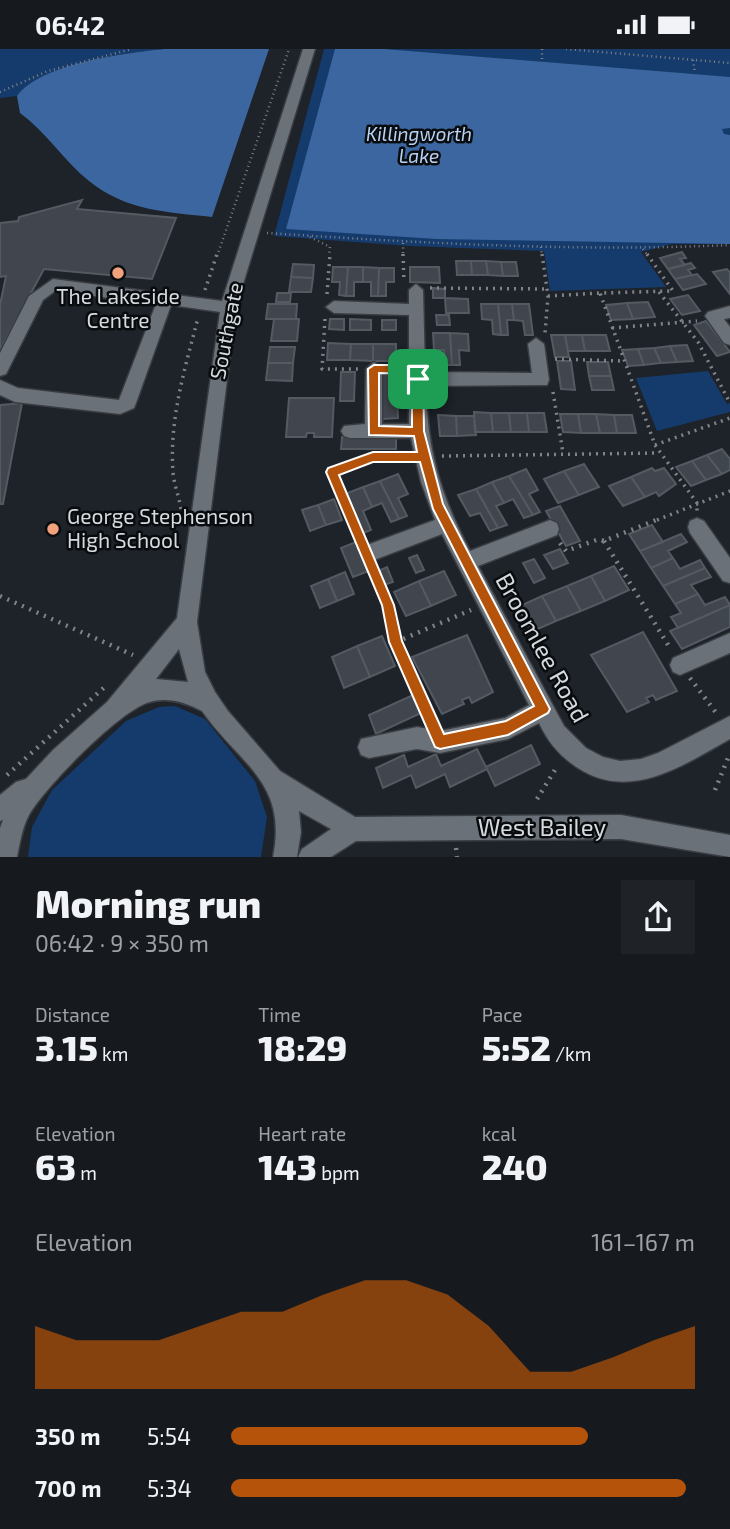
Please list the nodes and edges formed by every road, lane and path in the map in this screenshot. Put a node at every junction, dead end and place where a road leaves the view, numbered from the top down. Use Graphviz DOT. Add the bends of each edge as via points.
graph roads {
  1 [pos="132,49"];
  2 [pos="309,49"];
  3 [pos="542,49"];
  4 [pos="566,49"];
  5 [pos="542,59"];
  6 [pos="693,60"];
  7 [pos="730,63"];
  8 [pos="695,73"];
  9 [pos="0,92"];
  10 [pos="292,235"];
  11 [pos="308,236"];
  12 [pos="403,242"];
  13 [pos="541,246"];
  14 [pos="730,246"];
  15 [pos="643,249"];
  16 [pos="417,288"];
  17 [pos="659,292"];
  18 [pos="600,293"];
  19 [pos="548,296"];
  20 [pos="166,298"];
  21 [pos="329,303"];
  22 [pos="228,307"];
  23 [pos="417,310"];
  24 [pos="730,311"];
  25 [pos="684,324"];
  26 [pos="612,328"];
  27 [pos="730,339"];
  28 [pos="537,351"];
  29 [pos="623,361"];
  30 [pos="0,369"];
  31 [pos="374,369"];
  32 [pos="418,379"];
  33 [pos="0,387"];
  34 [pos="730,403"];
  35 [pos="730,418"];
  36 [pos="350,431"];
  37 [pos="373,431"];
  38 [pos="418,431"];
  39 [pos="655,445"];
  40 [pos="659,453"];
  41 [pos="424,457"];
  42 [pos="730,491"];
  43 [pos="697,503"];
  44 [pos="446,524"];
  45 [pos="697,527"];
  46 [pos="550,529"];
  47 [pos="604,541"];
  48 [pos="370,553"];
  49 [pos="466,562"];
  50 [pos="730,574"];
  51 [pos="0,596"];
  52 [pos="488,603"];
  53 [pos="187,622"];
  54 [pos="396,642"];
  55 [pos="730,643"];
  56 [pos="128,666"];
  57 [pos="680,666"];
  58 [pos="118,675"];
  59 [pos="209,703"];
  60 [pos="115,709"];
  61 [pos="543,709"];
  62 [pos="729,728"];
  63 [pos="440,742"];
  64 [pos="369,747"];
  65 [pos="568,748"];
  66 [pos="730,753"];
  67 [pos="41,776"];
  68 [pos="0,781"];
  69 [pos="277,781"];
  70 [pos="715,790"];
  71 [pos="537,799"];
  72 [pos="0,810"];
  73 [pos="353,829"];
  74 [pos="730,847"];
  75 [pos="5,857"];
  76 [pos="285,857"];
  77 [pos="310,857"];
  1 -- 9 [label="path" via="48,71"];
  2 -- 22 [label="street, Southgate"];
  3 -- 5 [label="path"];
  4 -- 6 [label="path"];
  6 -- 7 [label="path"];
  6 -- 8 [label="path"];
  10 -- 11 [label="path"];
  11 -- 12 [label="path"];
  11 -- 21 [label="path" via="330,247"];
  12 -- 13 [label="path"];
  12 -- 16 [label="path"];
  13 -- 15 [label="path"];
  13 -- 16 [label="path" via="547,289"];
  14 -- 15 [label="path"];
  15 -- 17 [label="path" via="673,291"];
  16 -- 23 [label="street, Broomlee Road"];
  17 -- 18 [label="path"];
  17 -- 25 [label="path"];
  18 -- 19 [label="path"];
  18 -- 26 [label="path"];
  20 -- 22 [label="street"];
  20 -- 30 [label="street" via="53,285 37,296"];
  20 -- 33 [label="street" via="128,403 120,407 15,395"];
  21 -- 23 [label="street"];
  21 -- 31 [label="path" via="322,369"];
  22 -- 53 [label="street, Southgate"];
  23 -- 32 [label="street, Broomlee Road"];
  24 -- 27 [label="street" via="713,316"];
  25 -- 26 [label="path"];
  25 -- 34 [label="path"];
  26 -- 29 [label="path"];
  28 -- 29 [label="path"];
  28 -- 32 [label="street" via="541,380"];
  29 -- 39 [label="path"];
  31 -- 37 [label="street"];
  32 -- 38 [label="street, Broomlee Road"];
  35 -- 39 [label="path"];
  36 -- 37 [label="street"];
  37 -- 38 [label="street"];
  38 -- 41 [label="street, Broomlee Road"];
  39 -- 40 [label="path"];
  40 -- 41 [label="path"];
  40 -- 43 [label="path"];
  41 -- 44 [label="street, Broomlee Road"];
  41 -- 48 [label="path" via="373,457 332,472"];
  42 -- 43 [label="path"];
  43 -- 45 [label="path"];
  43 -- 47 [label="path"];
  44 -- 48 [label="street"];
  44 -- 49 [label="street, Broomlee Road"];
  45 -- 50 [label="street"];
  46 -- 47 [label="path" via="566,551"];
  46 -- 49 [label="street, Broomlee Road"];
  47 -- 57 [label="path"];
  48 -- 54 [label="path"];
  49 -- 52 [label="street, Broomlee Road"];
  51 -- 56 [label="path" via="137,657"];
  52 -- 54 [label="path"];
  52 -- 61 [label="street, Broomlee Road"];
  53 -- 59 [label="street, Southgate" via="191,667"];
  53 -- 60 [label="street, Southgate"];
  54 -- 63 [label="path"];
  55 -- 57 [label="street"];
  57 -- 62 [label="path"];
  58 -- 68 [label="path"];
  59 -- 60 [label="street, Southgate" via="181,689 166,688 134,697"];
  59 -- 69 [label="street, Southgate"];
  60 -- 67 [label="street, Southgate"];
  61 -- 63 [label="street" via="508,728"];
  61 -- 65 [label="street, Broomlee Road"];
  62 -- 65 [label="street, Broomlee Road" via="656,765 618,773 601,770"];
  63 -- 64 [label="street" via="417,739"];
  65 -- 71 [label="path"];
  66 -- 70 [label="path"];
  67 -- 72 [label="street"];
  67 -- 75 [label="street, Southgate" via="12,820"];
  69 -- 73 [label="street"];
  69 -- 76 [label="street, Southgate" via="288,821"];
  73 -- 74 [label="street, West Bailey" via="621,827"];
  73 -- 77 [label="street"];
}
